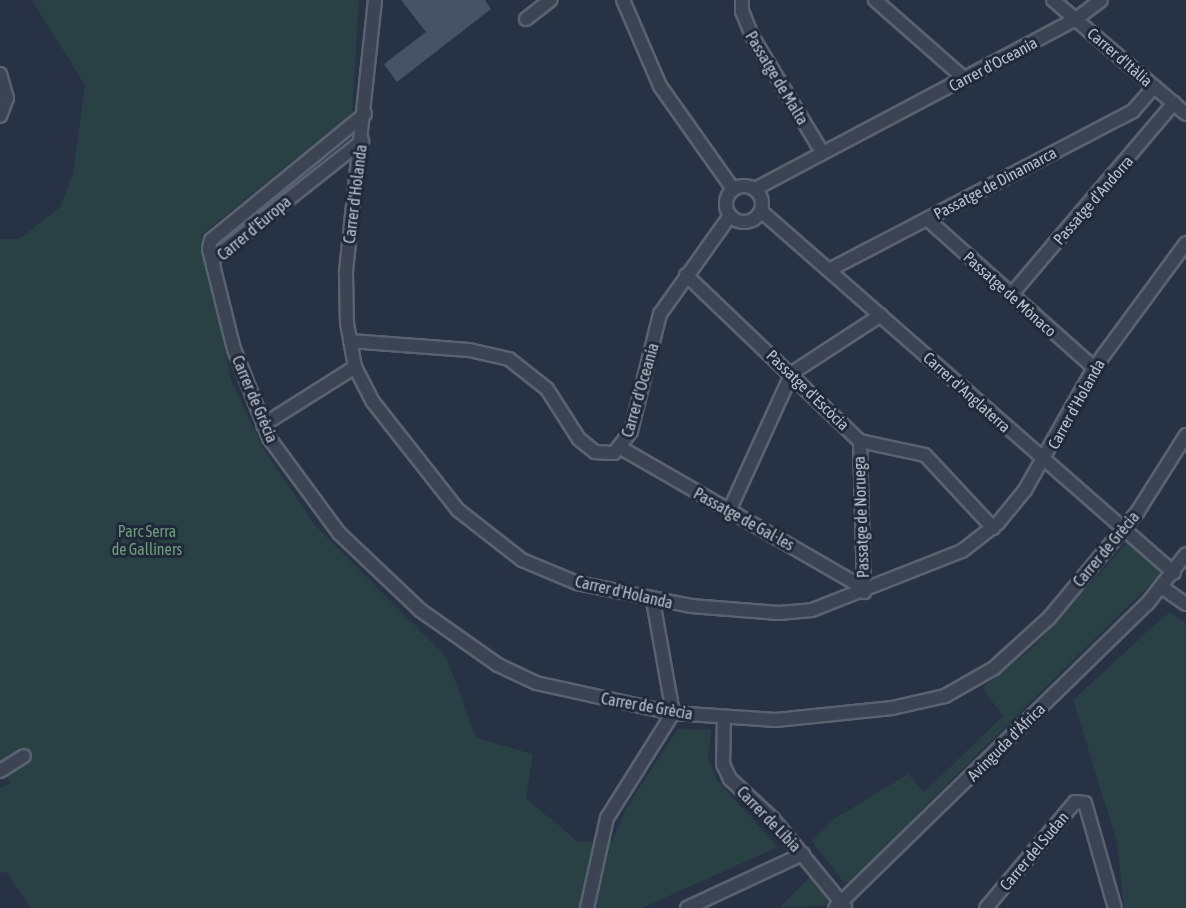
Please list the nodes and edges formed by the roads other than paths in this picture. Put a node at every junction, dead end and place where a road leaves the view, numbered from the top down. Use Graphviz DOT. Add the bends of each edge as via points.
graph roads {
  1 [pos="375,0"];
  2 [pos="550,0"];
  3 [pos="622,0"];
  4 [pos="742,0"];
  5 [pos="875,0"];
  6 [pos="1053,0"];
  7 [pos="1101,0"];
  8 [pos="526,19"];
  9 [pos="1076,19"];
  10 [pos="0,74"];
  11 [pos="965,79"];
  12 [pos="1154,87"];
  13 [pos="1174,104"];
  14 [pos="365,114"];
  15 [pos="1186,114"];
  16 [pos="0,116"];
  17 [pos="362,141"];
  18 [pos="822,152"];
  19 [pos="733,189"];
  20 [pos="755,189"];
  21 [pos="761,211"];
  22 [pos="730,216"];
  23 [pos="927,219"];
  24 [pos="1186,243"];
  25 [pos="213,266"];
  26 [pos="829,270"];
  27 [pos="686,275"];
  28 [pos="1011,295"];
  29 [pos="881,315"];
  30 [pos="350,341"];
  31 [pos="355,367"];
  32 [pos="1094,368"];
  33 [pos="792,373"];
  34 [pos="263,425"];
  35 [pos="1186,435"];
  36 [pos="860,441"];
  37 [pos="621,448"];
  38 [pos="1044,461"];
  39 [pos="730,509"];
  40 [pos="1126,527"];
  41 [pos="993,528"];
  42 [pos="1186,554"];
  43 [pos="1186,567"];
  44 [pos="1174,573"];
  45 [pos="1162,588"];
  46 [pos="864,592"];
  47 [pos="653,601"];
  48 [pos="1186,604"];
  49 [pos="673,712"];
  50 [pos="724,718"];
  51 [pos="24,756"];
  52 [pos="0,771"];
  53 [pos="803,854"];
  54 [pos="841,906"];
  55 [pos="587,908"];
  56 [pos="687,908"];
  57 [pos="986,908"];
  58 [pos="1115,908"];
  1 -- 14 [label="street, Carrer d'Holanda"];
  2 -- 8 [label="street"];
  3 -- 19 [label="street" via="660,86"];
  4 -- 18 [label="street, Passatge de Malta" via="748,29"];
  5 -- 11 [label="street"];
  6 -- 9 [label="street, Carrer d'Itàlia"];
  7 -- 9 [label="street, Carrer d'Oceania"];
  9 -- 11 [label="street, Carrer d'Oceania"];
  9 -- 12 [label="street, Carrer d'Itàlia"];
  10 -- 16 [label="street" via="7,98"];
  11 -- 18 [label="street, Carrer d'Oceania"];
  12 -- 13 [label="street, Carrer d'Itàlia"];
  12 -- 23 [label="street, Passatge de Dinamarca" via="1125,116"];
  13 -- 15 [label="street, Carrer d'Itàlia"];
  13 -- 28 [label="street, Passatge d'Andorra"];
  14 -- 17 [label="street, Carrer d'Holanda"];
  14 -- 25 [label="street, Carrer d'Europa" via="217,232 209,249"];
  17 -- 25 [label="street, Carrer d'Europa" via="214,258"];
  17 -- 30 [label="street, Carrer d'Holanda" via="347,257"];
  18 -- 20 [label="street, Carrer d'Oceania"];
  19 -- 20 [label="street" via="744,185"];
  19 -- 22 [label="street" via="726,199"];
  20 -- 21 [label="street" via="762,199"];
  21 -- 22 [label="street" via="751,221"];
  21 -- 26 [label="street, Carrer d'Anglaterra"];
  22 -- 27 [label="street, Carrer d'Oceania"];
  23 -- 26 [label="street, Passatge de Dinamarca"];
  23 -- 28 [label="street, Passatge de Mònaco"];
  24 -- 32 [label="street, Carrer d'Holanda"];
  25 -- 34 [label="street, Carrer de Grècia" via="234,349"];
  26 -- 29 [label="street, Carrer d'Anglaterra"];
  27 -- 33 [label="street, Passatge d'Escòcia"];
  27 -- 37 [label="street, Carrer d'Oceania" via="660,314 635,418"];
  28 -- 32 [label="street, Passatge de Mònaco"];
  29 -- 33 [label="street"];
  29 -- 38 [label="street, Carrer d'Anglaterra"];
  30 -- 31 [label="street, Carrer d'Holanda"];
  30 -- 37 [label="street, Carrer d'Oceania" via="469,350 509,359 547,389 571,431 587,447 606,454"];
  31 -- 34 [label="street"];
  31 -- 47 [label="street, Carrer d'Holanda" via="373,402 438,488 501,546 522,560 577,583"];
  32 -- 38 [label="street, Carrer d'Holanda"];
  33 -- 36 [label="street, Passatge d'Escòcia"];
  33 -- 39 [label="street"];
  34 -- 49 [label="street, Carrer de Grècia" via="296,477 360,556 411,603 472,648 536,683"];
  35 -- 40 [label="street, Carrer de Grècia"];
  36 -- 41 [label="street, Passatge d'Escòcia" via="925,454"];
  36 -- 46 [label="street, Passatge de Noruega"];
  37 -- 39 [label="street, Passatge de Gal·les"];
  38 -- 40 [label="street, Carrer d'Anglaterra"];
  38 -- 41 [label="street, Carrer d'Holanda"];
  39 -- 46 [label="street, Passatge de Gal·les" via="855,582"];
  40 -- 44 [label="street, Carrer d'Anglaterra"];
  40 -- 50 [label="street, Carrer de Grècia" via="1049,618 967,687 892,708 776,720"];
  41 -- 46 [label="street, Carrer d'Holanda" via="944,561"];
  42 -- 44 [label="street, Avinguda d'Àfrica"];
  43 -- 44 [label="street, Avinguda d'Àfrica"];
  44 -- 45 [label="street, Avinguda d'Àfrica"];
  45 -- 48 [label="street"];
  45 -- 54 [label="street, Avinguda d'Àfrica"];
  46 -- 47 [label="street, Carrer d'Holanda" via="812,610 779,613"];
  47 -- 49 [label="street"];
  49 -- 50 [label="street, Carrer de Grècia"];
  49 -- 55 [label="street" via="607,818"];
  50 -- 53 [label="street, Carrer de Líbia" via="723,764 730,779"];
  51 -- 52 [label="street"];
  53 -- 54 [label="street, Carrer de Líbia"];
  53 -- 56 [label="street"];
  57 -- 58 [label="street, Carrer del Sudan" via="1075,802 1085,803"];
}
